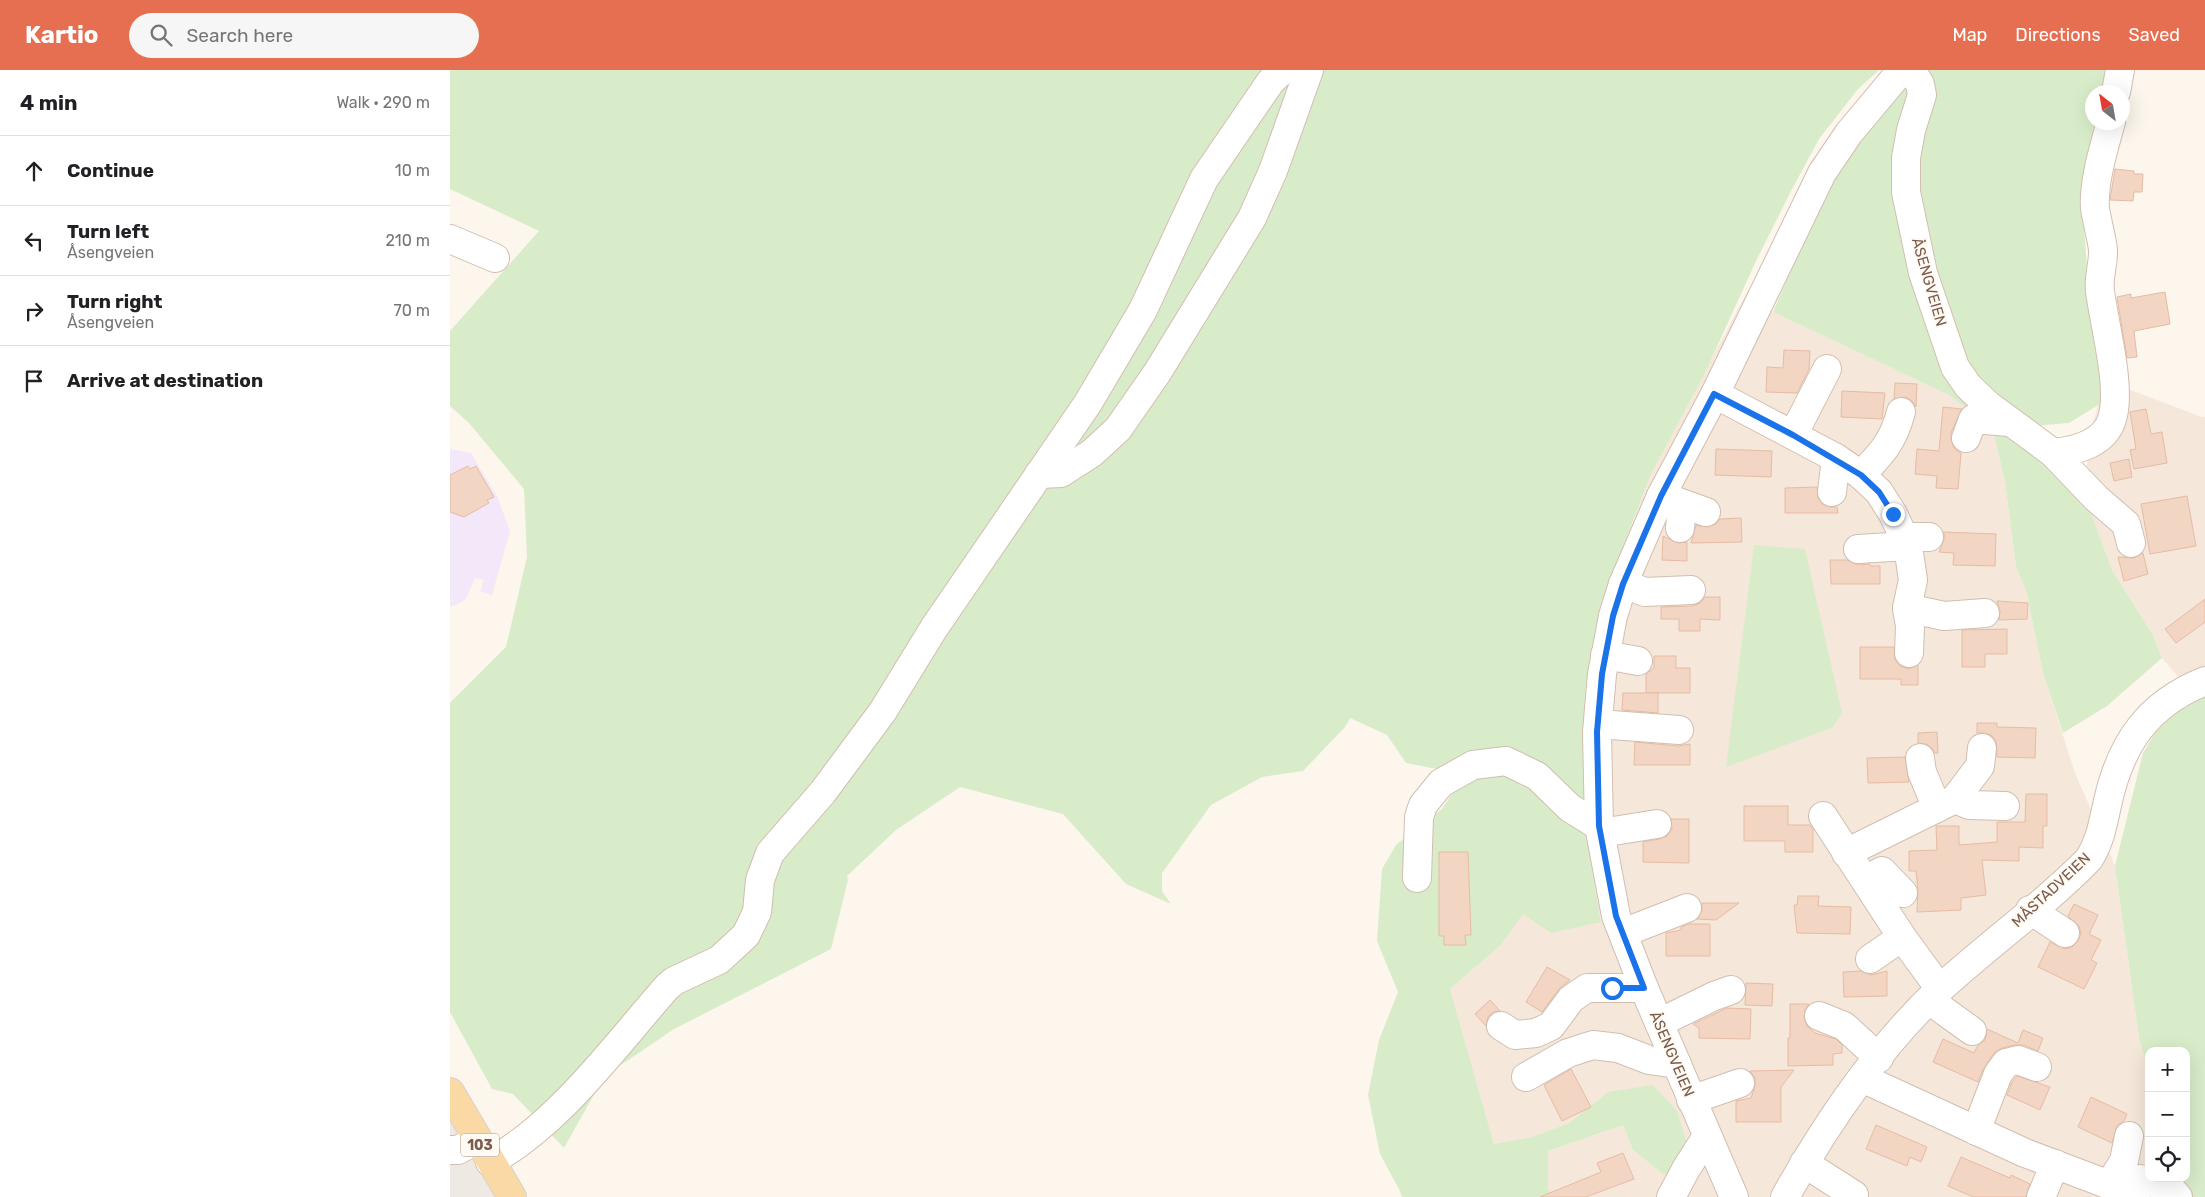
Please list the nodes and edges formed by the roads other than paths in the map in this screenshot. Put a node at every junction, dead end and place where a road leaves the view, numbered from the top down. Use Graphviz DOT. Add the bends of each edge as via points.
graph roads {
  1 [pos="1283,70"];
  2 [pos="1309,70"];
  3 [pos="1904,70"];
  4 [pos="1911,70"];
  5 [pos="2120,70"];
  6 [pos="2117,85"];
  7 [pos="2109,130"];
  8 [pos="450,239"];
  9 [pos="494,258"];
  10 [pos="1827,369"];
  11 [pos="1714,394"];
  12 [pos="1900,412"];
  13 [pos="2009,422"];
  14 [pos="1793,435"];
  15 [pos="1966,438"];
  16 [pos="2053,452"];
  17 [pos="1836,458"];
  18 [pos="1039,474"];
  19 [pos="1861,475"];
  20 [pos="1832,492"];
  21 [pos="2131,543"];
  22 [pos="1902,547"];
  23 [pos="1858,549"];
  24 [pos="1623,584"];
  25 [pos="1691,590"];
  26 [pos="1908,608"];
  27 [pos="1985,613"];
  28 [pos="1909,653"];
  29 [pos="1605,655"];
  30 [pos="1638,661"];
  31 [pos="2204,680"];
  32 [pos="1598,724"];
  33 [pos="1680,730"];
  34 [pos="1982,748"];
  35 [pos="1920,758"];
  36 [pos="1946,803"];
  37 [pos="2005,806"];
  38 [pos="1823,816"];
  39 [pos="1657,824"];
  40 [pos="1600,829"];
  41 [pos="1846,853"];
  42 [pos="1417,878"];
  43 [pos="1865,880"];
  44 [pos="1904,894"];
  45 [pos="1687,908"];
  46 [pos="2030,910"];
  47 [pos="1623,933"];
  48 [pos="2065,934"];
  49 [pos="1902,937"];
  50 [pos="1870,959"];
  51 [pos="1644,988"];
  52 [pos="1731,990"];
  53 [pos="1935,995"];
  54 [pos="1819,1016"];
  55 [pos="1659,1023"];
  56 [pos="1501,1026"];
  57 [pos="1972,1031"];
  58 [pos="1879,1058"];
  59 [pos="1677,1064"];
  60 [pos="2037,1067"];
  61 [pos="1526,1077"];
  62 [pos="1862,1078"];
  63 [pos="1740,1083"];
  64 [pos="450,1092"];
  65 [pos="1691,1100"];
  66 [pos="1976,1131"];
  67 [pos="1707,1136"];
  68 [pos="2129,1136"];
  69 [pos="450,1150"];
  70 [pos="483,1151"];
  71 [pos="1804,1163"];
  72 [pos="2055,1164"];
  73 [pos="2120,1190"];
  74 [pos="1854,1195"];
  75 [pos="512,1197"];
  76 [pos="1671,1197"];
  77 [pos="1734,1197"];
  78 [pos="1785,1197"];
  79 [pos="2041,1197"];
  80 [pos="2178,1197"];
  1 -- 18 [label="street" via="1204,179 1142,310 1088,403"];
  2 -- 18 [label="street" via="1252,218 1158,372 1118,429 1092,453 1062,473"];
  3 -- 11 [label="street, ÅSENGVEIEN" via="1849,133 1822,173"];
  4 -- 13 [label="street, ÅSENGVEIEN" via="1920,84 1922,95 1906,158 1906,192 1924,273 1955,367 1968,386"];
  5 -- 6 [label="street"];
  7 -- 16 [label="street" via="2100,160 2095,206 2103,251 2100,289 2115,397 2112,420 2101,436 2087,446"];
  8 -- 9 [label="street"];
  10 -- 14 [label="street"];
  11 -- 14 [label="street" via="1765,430"];
  11 -- 24 [label="street, ÅSENGVEIEN" via="1682,510"];
  12 -- 19 [label="street" via="1895,432 1884,450"];
  13 -- 15 [label="street" via="1974,419"];
  13 -- 16 [label="street, ÅSENGVEIEN"];
  14 -- 17 [label="street"];
  16 -- 21 [label="street, ÅSENGVEIEN" via="2096,498 2126,524"];
  17 -- 19 [label="street"];
  17 -- 20 [label="street"];
  18 -- 70 [label="street" via="874,723 823,792 770,853 760,880 757,912 746,935 718,960 674,980 562,1108 514,1149"];
  19 -- 22 [label="street" via="1879,492 1893,514"];
  22 -- 23 [label="street"];
  22 -- 26 [label="street" via="1913,580"];
  24 -- 25 [label="street" via="1645,592"];
  24 -- 29 [label="street, ÅSENGVEIEN"];
  26 -- 27 [label="street" via="1944,616"];
  26 -- 28 [label="street"];
  29 -- 30 [label="street"];
  29 -- 32 [label="street, ÅSENGVEIEN"];
  31 -- 46 [label="street, MÅSTADVEIEN" via="2163,704 2141,725 2127,746 2116,774 2096,848 2078,869"];
  32 -- 33 [label="street"];
  32 -- 40 [label="street, ÅSENGVEIEN"];
  34 -- 36 [label="street" via="1980,766"];
  35 -- 36 [label="street" via="1922,772"];
  36 -- 37 [label="street"];
  36 -- 41 [label="street"];
  38 -- 41 [label="street"];
  39 -- 40 [label="street"];
  40 -- 42 [label="street" via="1570,808 1537,776 1506,761 1472,765 1440,783 1423,805 1419,818"];
  40 -- 47 [label="street, ÅSENGVEIEN" via="1616,916"];
  41 -- 43 [label="street"];
  43 -- 44 [label="street" via="1882,872"];
  43 -- 49 [label="street"];
  45 -- 47 [label="street"];
  46 -- 48 [label="street"];
  46 -- 53 [label="street, MÅSTADVEIEN"];
  47 -- 51 [label="street, ÅSENGVEIEN"];
  49 -- 50 [label="street"];
  49 -- 53 [label="street"];
  51 -- 55 [label="street, ÅSENGVEIEN"];
  51 -- 56 [label="street" via="1587,988 1571,999 1551,1026 1536,1033 1515,1035"];
  52 -- 55 [label="street"];
  53 -- 57 [label="street"];
  53 -- 58 [label="street, MÅSTADVEIEN"];
  54 -- 58 [label="street" via="1844,1026"];
  55 -- 59 [label="street, ÅSENGVEIEN"];
  58 -- 62 [label="street, MÅSTADVEIEN"];
  59 -- 61 [label="street" via="1649,1060 1618,1048 1593,1045 1568,1053"];
  59 -- 65 [label="street, ÅSENGVEIEN"];
  60 -- 66 [label="street" via="2018,1060 2006,1063 1998,1074"];
  62 -- 66 [label="street" via="1926,1120"];
  62 -- 71 [label="street, MÅSTADVEIEN"];
  63 -- 65 [label="street"];
  64 -- 70 [label="main road, 103"];
  65 -- 67 [label="street, ÅSENGVEIEN"];
  66 -- 72 [label="street" via="2021,1163"];
  67 -- 76 [label="street"];
  67 -- 77 [label="street, ÅSENGVEIEN"];
  68 -- 73 [label="street"];
  69 -- 70 [label="street"];
  70 -- 75 [label="main road, 103"];
  71 -- 74 [label="street"];
  71 -- 78 [label="street, MÅSTADVEIEN"];
  72 -- 73 [label="street"];
  72 -- 79 [label="street"];
  73 -- 80 [label="street" via="2140,1179 2170,1188"];
}
